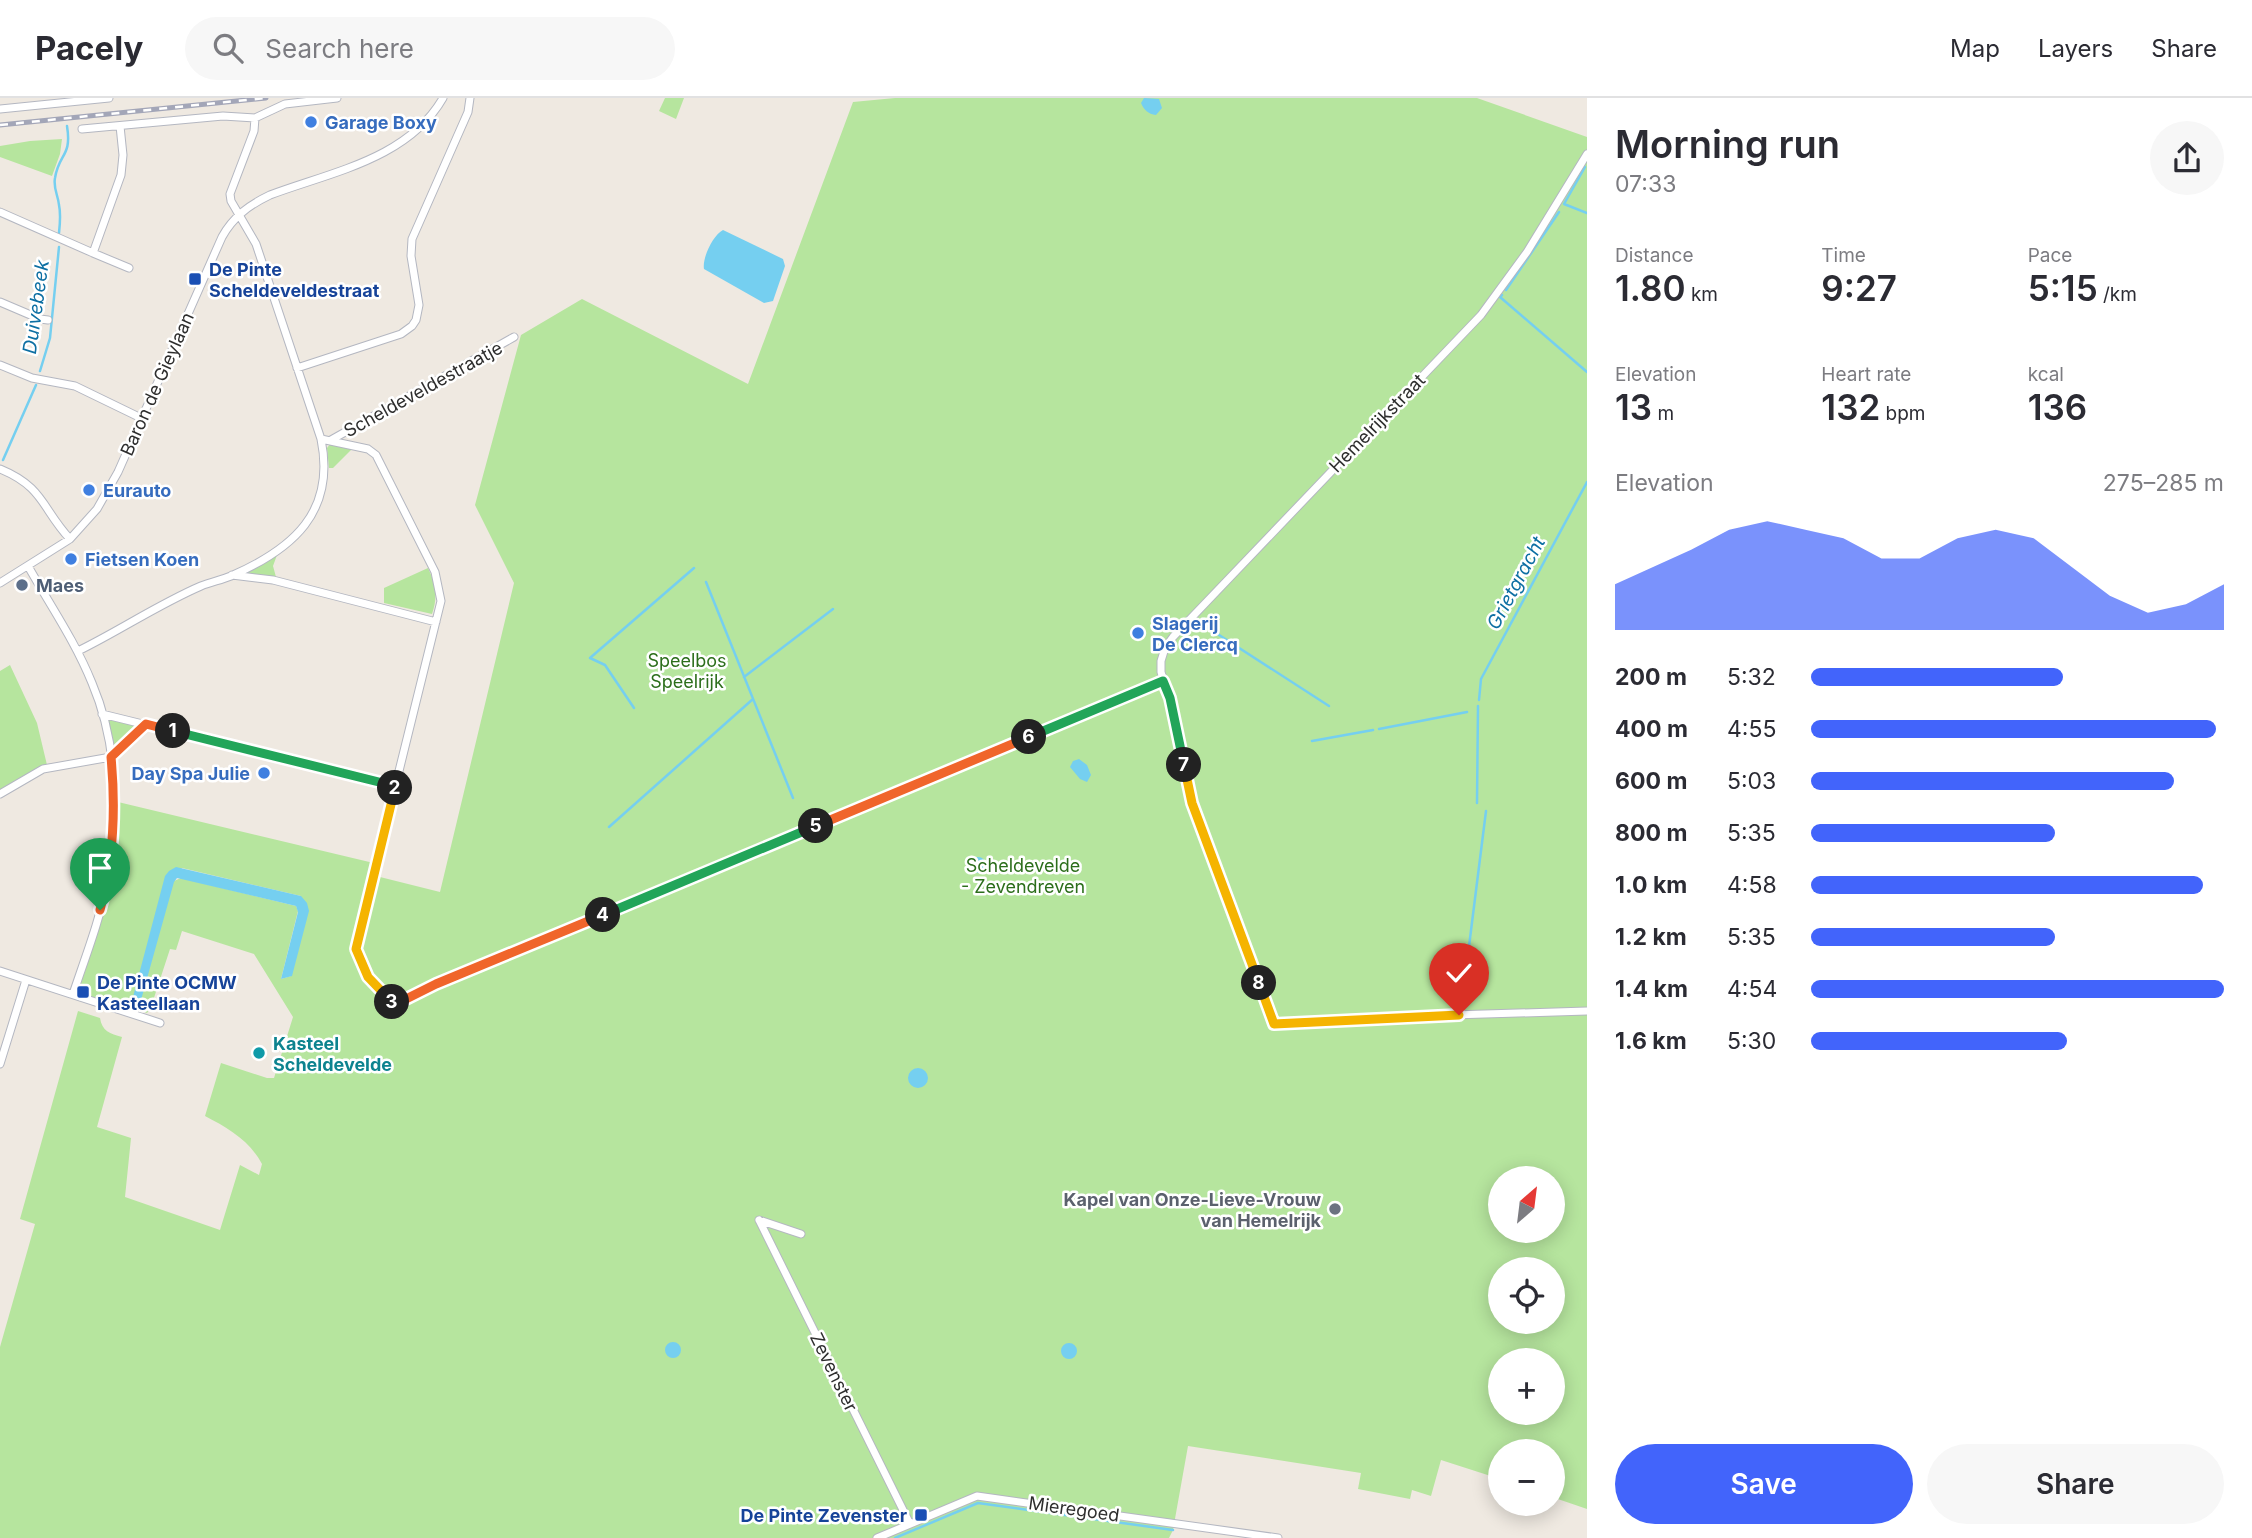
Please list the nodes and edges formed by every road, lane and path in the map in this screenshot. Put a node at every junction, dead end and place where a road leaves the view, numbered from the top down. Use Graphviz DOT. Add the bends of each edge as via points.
graph roads {
  1 [pos="109,98"];
  2 [pos="337,98"];
  3 [pos="443,98"];
  4 [pos="470,98"];
  5 [pos="0,109"];
  6 [pos="255,118"];
  7 [pos="120,126"];
  8 [pos="82,128"];
  9 [pos="1587,154"];
  10 [pos="0,212"];
  11 [pos="239,214"];
  12 [pos="93,253"];
  13 [pos="129,268"];
  14 [pos="0,302"];
  15 [pos="48,320"];
  16 [pos="514,337"];
  17 [pos="0,365"];
  18 [pos="297,368"];
  19 [pos="141,418"];
  20 [pos="321,439"];
  21 [pos="331,440"];
  22 [pos="0,469"];
  23 [pos="70,539"];
  24 [pos="28,566"];
  25 [pos="232,575"];
  26 [pos="0,583"];
  27 [pos="436,622"];
  28 [pos="78,651"];
  29 [pos="1163,681"];
  30 [pos="102,714"];
  31 [pos="146,724"];
  32 [pos="111,757"];
  33 [pos="395,786"];
  34 [pos="0,794"];
  35 [pos="0,971"];
  36 [pos="26,979"];
  37 [pos="73,994"];
  38 [pos="1587,1011"];
  39 [pos="160,1023"];
  40 [pos="0,1064"];
  41 [pos="801,1234"];
  42 [pos="910,1524"];
  43 [pos="877,1538"];
  44 [pos="1278,1538"];
  1 -- 5 [label="street"];
  2 -- 6 [label="street" via="285,104"];
  3 -- 11 [label="street, Baron de Gieylaan" via="415,133 396,147 270,195"];
  4 -- 18 [label="street" via="412,239 419,305 416,320 401,334"];
  6 -- 7 [label="street" via="223,116"];
  6 -- 11 [label="street" via="230,194"];
  7 -- 8 [label="street"];
  7 -- 12 [label="street" via="123,165"];
  9 -- 29 [label="street, Hemelrijkstraat" via="1527,252 1481,315 1173,637 1161,661"];
  10 -- 12 [label="street"];
  11 -- 18 [label="street" via="256,244"];
  11 -- 19 [label="street, Baron de Gieylaan" via="222,237"];
  12 -- 13 [label="street"];
  14 -- 15 [label="street"];
  16 -- 21 [label="street, Scheldeveldestraatje"];
  17 -- 19 [label="street" via="33,378 75,386"];
  18 -- 20 [label="street"];
  19 -- 23 [label="street, Baron de Gieylaan" via="108,491"];
  20 -- 21 [label="street"];
  20 -- 25 [label="street" via="325,482 307,524 279,550"];
  21 -- 27 [label="street" via="376,455 435,572 441,601"];
  22 -- 23 [label="street" via="35,489"];
  23 -- 24 [label="street, Baron de Gieylaan"];
  24 -- 26 [label="street, Baron de Gieylaan"];
  24 -- 28 [label="street"];
  25 -- 27 [label="street" via="273,580"];
  25 -- 28 [label="street" via="201,586"];
  27 -- 33 [label="street"];
  28 -- 30 [label="street"];
  29 -- 33 [label="street" via="396,1004 368,977 356,949"];
  29 -- 38 [label="street, Hemelrijkstraat" via="1192,803 1274,1024"];
  30 -- 31 [label="street"];
  30 -- 32 [label="street"];
  31 -- 32 [label="street"];
  31 -- 33 [label="street"];
  32 -- 34 [label="street" via="43,769"];
  32 -- 37 [label="street" via="115,823 108,875"];
  35 -- 36 [label="street"];
  36 -- 37 [label="street"];
  36 -- 40 [label="street"];
  37 -- 39 [label="street"];
  41 -- 42 [label="street, Zevenster" via="759,1220"];
  42 -- 43 [label="street, Mieregoed"];
  42 -- 44 [label="street, Mieregoed" via="977,1496"];
}
